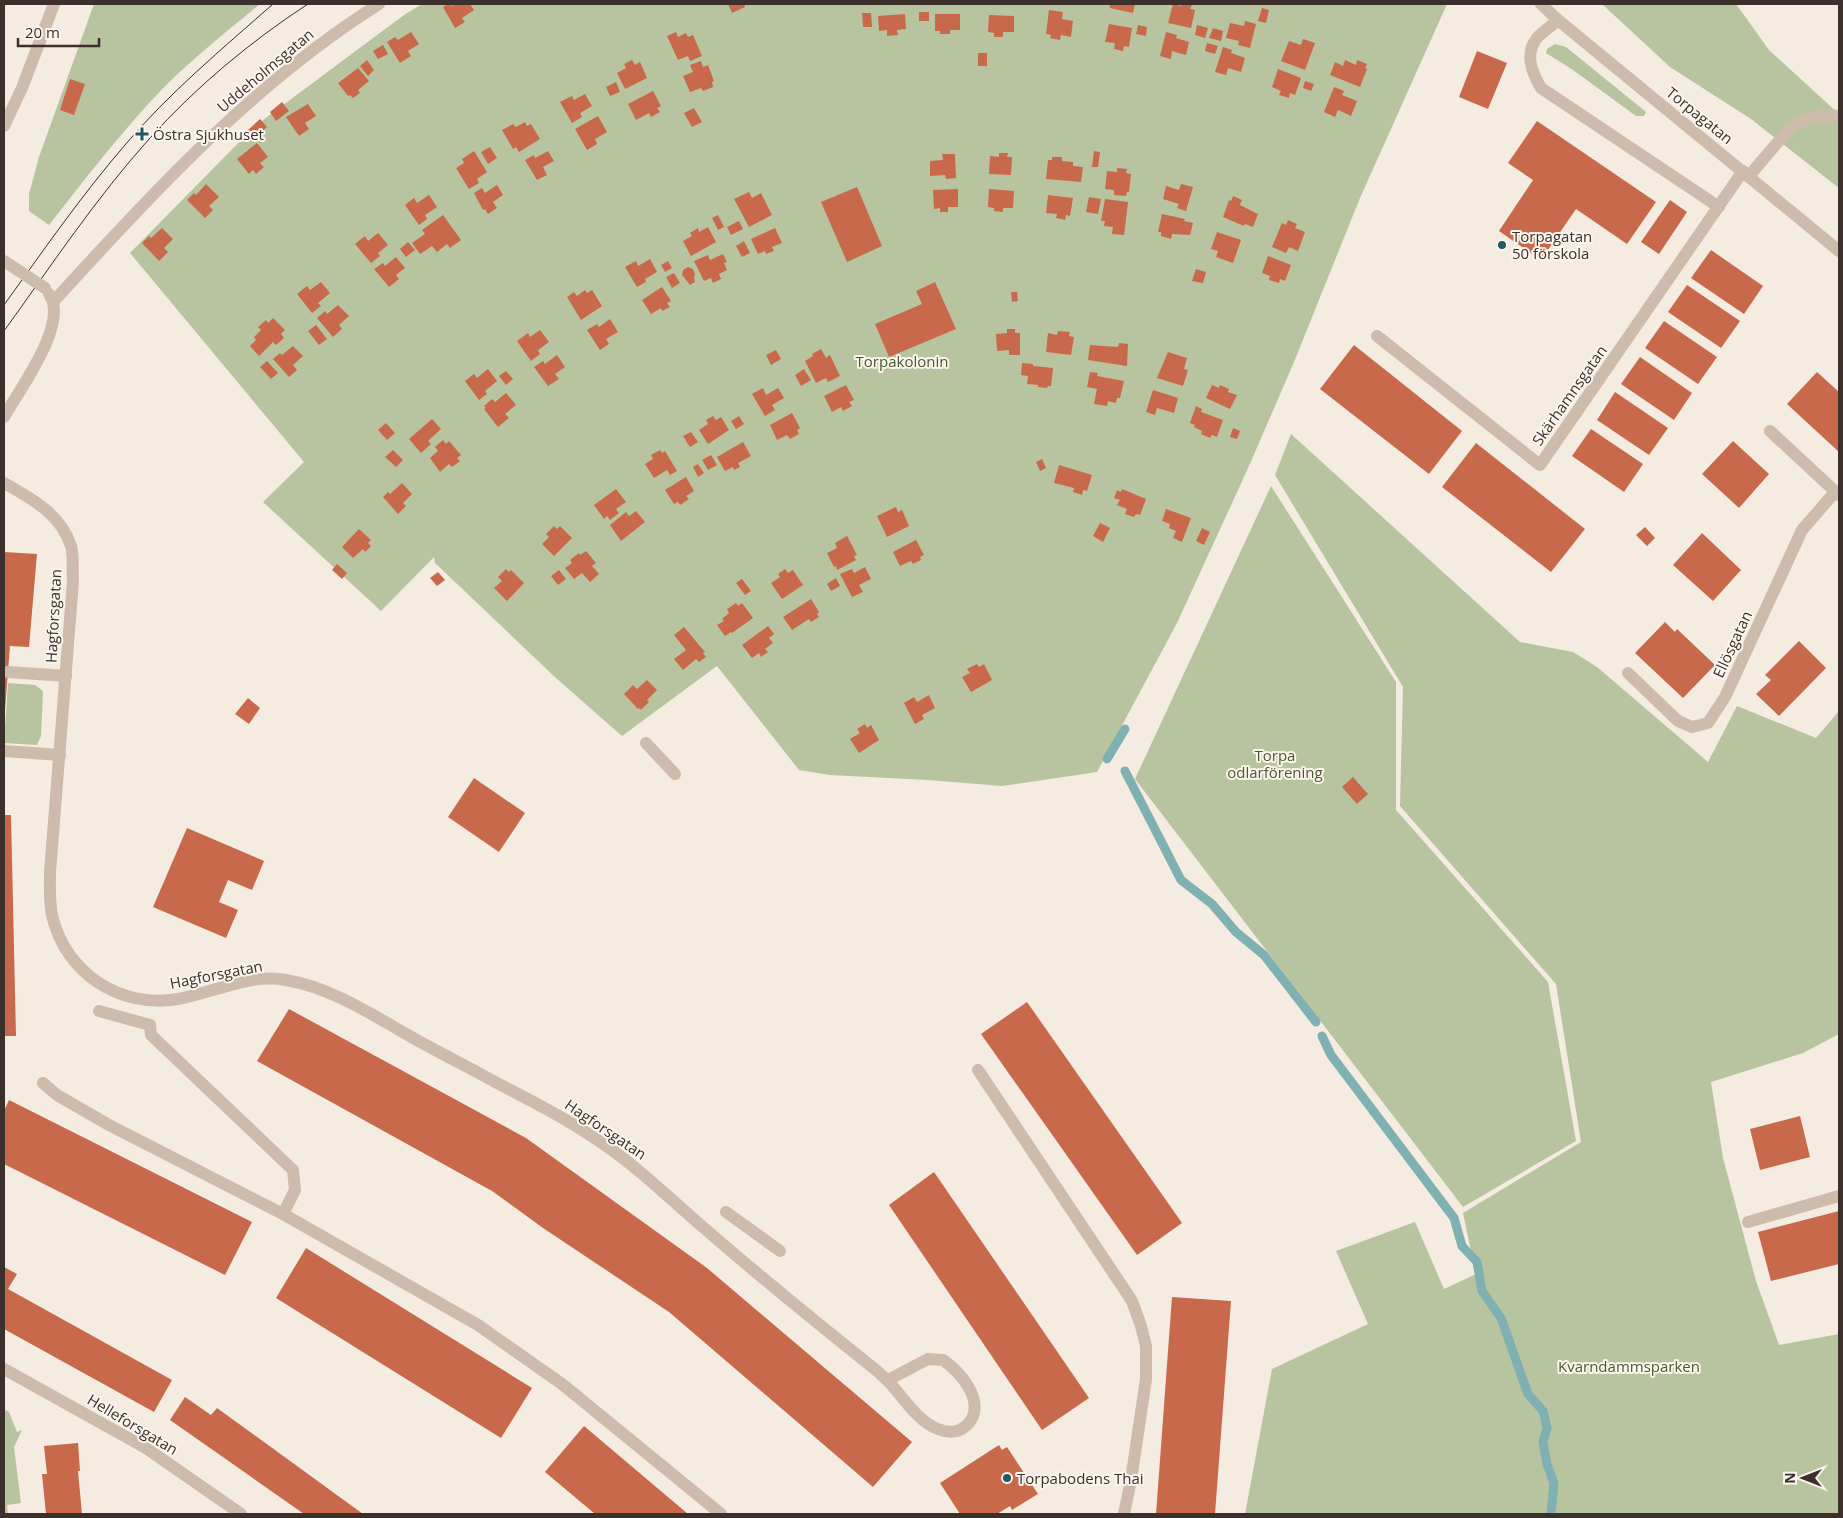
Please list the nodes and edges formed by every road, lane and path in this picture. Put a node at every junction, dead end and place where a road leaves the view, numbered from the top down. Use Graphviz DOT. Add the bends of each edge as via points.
graph roads {
  1 [pos="54,4"];
  2 [pos="379,4"];
  3 [pos="1541,4"];
  4 [pos="1558,20"];
  5 [pos="1839,116"];
  6 [pos="4,126"];
  7 [pos="1746,173"];
  8 [pos="1719,207"];
  9 [pos="1839,251"];
  10 [pos="4,261"];
  11 [pos="54,301"];
  12 [pos="1377,336"];
  13 [pos="4,417"];
  14 [pos="1770,431"];
  15 [pos="4,483"];
  16 [pos="1837,493"];
  17 [pos="8,672"];
  18 [pos="1628,673"];
  19 [pos="66,676"];
  20 [pos="646,743"];
  21 [pos="4,751"];
  22 [pos="60,755"];
  23 [pos="675,774"];
  24 [pos="99,1011"];
  25 [pos="978,1070"];
  26 [pos="43,1083"];
  27 [pos="1839,1196"];
  28 [pos="726,1212"];
  29 [pos="283,1214"];
  30 [pos="1748,1222"];
  31 [pos="780,1251"];
  32 [pos="4,1369"];
  33 [pos="888,1380"];
  34 [pos="241,1514"];
  35 [pos="721,1514"];
  36 [pos="1124,1514"];
  1 -- 6 [label="street"];
  2 -- 11 [label="street, Uddeholmsgatan" via="287,69 187,159"];
  3 -- 4 [label="street, Torpagatan"];
  4 -- 7 [label="street, Torpagatan"];
  4 -- 8 [label="street" via="1536,39 1530,56 1532,74 1541,88"];
  5 -- 7 [label="street, Skärhamnsgatan" via="1806,118 1796,124"];
  7 -- 8 [label="street, Skärhamnsgatan"];
  7 -- 9 [label="street, Torpagatan"];
  8 -- 12 [label="street, Skärhamnsgatan" via="1540,465"];
  10 -- 11 [label="street, bridge" via="45,288"];
  11 -- 13 [label="street" via="54,323 49,341"];
  14 -- 16 [label="street, Ellösgatan"];
  15 -- 19 [label="street, Hagforsgatan" via="39,503 54,517 71,547 73,581"];
  16 -- 18 [label="street, Ellösgatan" via="1802,530 1725,697 1708,723 1692,727 1678,720"];
  17 -- 19 [label="street"];
  19 -- 22 [label="street, Hagforsgatan"];
  20 -- 23 [label="street"];
  21 -- 22 [label="street"];
  22 -- 33 [label="street, Hagforsgatan" via="50,872 52,913 64,948 101,986 127,996 158,1001 267,978 284,979 328,992 600,1141"];
  24 -- 29 [label="street" via="150,1025 151,1035 293,1170 295,1190"];
  25 -- 36 [label="street" via="1132,1301 1141,1326 1146,1346 1146,1379"];
  26 -- 29 [label="street" via="57,1095 109,1125"];
  27 -- 30 [label="street"];
  28 -- 31 [label="street"];
  29 -- 35 [label="street" via="478,1325 562,1384"];
  32 -- 34 [label="street, Helleforsgatan" via="146,1448"];
  33 -- 33 [label="street, Hagforsgatan" via="915,1412 934,1428 952,1432 961,1430 970,1422 975,1401 960,1376 943,1360 928,1359"];
}
